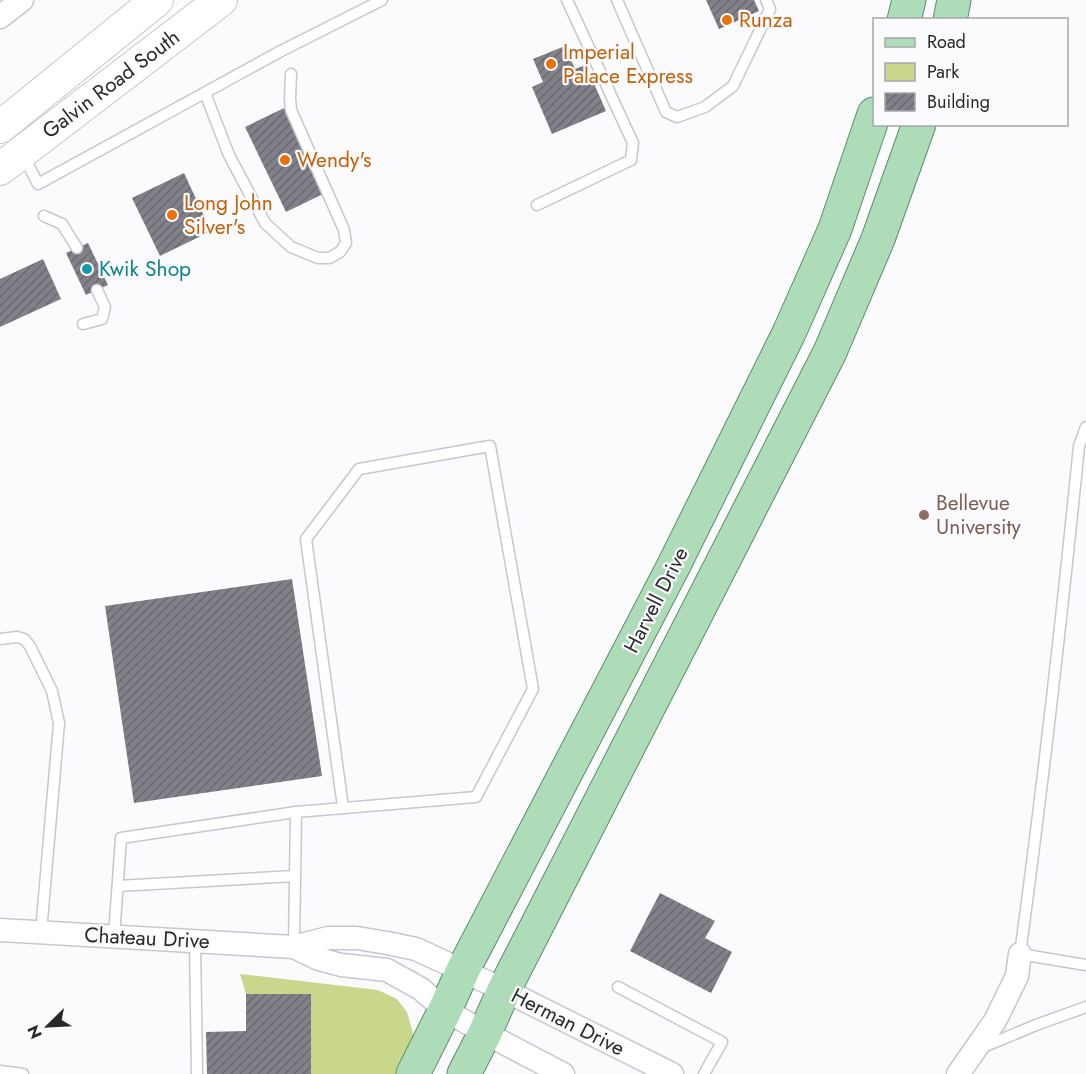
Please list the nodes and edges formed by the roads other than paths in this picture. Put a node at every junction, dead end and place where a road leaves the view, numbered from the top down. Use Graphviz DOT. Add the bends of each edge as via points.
graph roads {
  1 [pos="22,0"];
  2 [pos="157,0"];
  3 [pos="222,0"];
  4 [pos="382,0"];
  5 [pos="567,0"];
  6 [pos="617,0"];
  7 [pos="766,0"];
  8 [pos="909,0"];
  9 [pos="954,0"];
  10 [pos="361,4"];
  11 [pos="0,17"];
  12 [pos="904,18"];
  13 [pos="950,18"];
  14 [pos="291,74"];
  15 [pos="206,93"];
  16 [pos="873,117"];
  17 [pos="918,126"];
  18 [pos="9,141"];
  19 [pos="537,205"];
  20 [pos="44,216"];
  21 [pos="77,248"];
  22 [pos="97,290"];
  23 [pos="83,324"];
  24 [pos="1086,427"];
  25 [pos="0,639"];
  26 [pos="343,807"];
  27 [pos="296,812"];
  28 [pos="295,876"];
  29 [pos="118,886"];
  30 [pos="0,930"];
  31 [pos="41,932"];
  32 [pos="114,936"];
  33 [pos="195,941"];
  34 [pos="294,947"];
  35 [pos="1020,954"];
  36 [pos="1086,965"];
  37 [pos="463,970"];
  38 [pos="618,987"];
  39 [pos="504,990"];
  40 [pos="1086,1007"];
  41 [pos="445,1010"];
  42 [pos="485,1034"];
  43 [pos="975,1050"];
  44 [pos="0,1071"];
  45 [pos="23,1074"];
  46 [pos="197,1074"];
  47 [pos="413,1074"];
  48 [pos="464,1074"];
  49 [pos="563,1074"];
  50 [pos="672,1074"];
  51 [pos="704,1074"];
  52 [pos="958,1074"];
  1 -- 11 [label="street"];
  2 -- 18 [label="main road, Galvin Road South"];
  3 -- 18 [label="main road, Galvin Road South"];
  4 -- 10 [label="lane"];
  5 -- 19 [label="lane" via="633,143 631,160"];
  6 -- 7 [label="lane" via="666,112 677,117 705,107 733,86 770,9"];
  8 -- 12 [label="main road"];
  9 -- 13 [label="main road"];
  10 -- 15 [label="lane"];
  14 -- 15 [label="lane" via="291,110 344,230 346,243 329,258 291,248 265,223 230,155"];
  15 -- 18 [label="lane" via="38,184"];
  16 -- 37 [label="main road, Harvell Drive" via="835,229 789,333 674,567"];
  17 -- 39 [label="main road, Harvell Drive" via="878,239 830,352"];
  20 -- 21 [label="lane" via="62,224"];
  22 -- 23 [label="lane" via="105,307 102,319"];
  24 -- 35 [label="lane" via="1079,446 1041,802"];
  25 -- 31 [label="lane" via="17,637 30,646 52,691 59,723"];
  26 -- 26 [label="lane" via="476,797 533,690 490,446 359,469 306,539"];
  26 -- 27 [label="lane"];
  27 -- 28 [label="lane"];
  27 -- 29 [label="lane" via="121,838"];
  28 -- 29 [label="lane"];
  28 -- 34 [label="lane"];
  29 -- 32 [label="lane"];
  30 -- 31 [label="street, Chateau Drive"];
  31 -- 32 [label="street, Chateau Drive"];
  32 -- 33 [label="street, Chateau Drive"];
  33 -- 34 [label="street, Chateau Drive"];
  33 -- 46 [label="lane"];
  34 -- 37 [label="street, Chateau Drive" via="328,938 357,938 416,949"];
  34 -- 41 [label="street, Chateau Drive" via="341,965 387,970 421,989"];
  35 -- 36 [label="lane"];
  35 -- 43 [label="street" via="1014,983 995,1022"];
  37 -- 39 [label="street, Herman Drive"];
  37 -- 41 [label="main road, Harvell Drive"];
  38 -- 51 [label="lane" via="722,1042"];
  39 -- 42 [label="main road, Harvell Drive"];
  39 -- 50 [label="street, Herman Drive"];
  40 -- 43 [label="lane"];
  41 -- 42 [label="street"];
  41 -- 47 [label="main road, Harvell Drive"];
  42 -- 48 [label="main road, Harvell Drive"];
  42 -- 49 [label="street"];
  43 -- 52 [label="street"];
  44 -- 45 [label="lane"];
}
